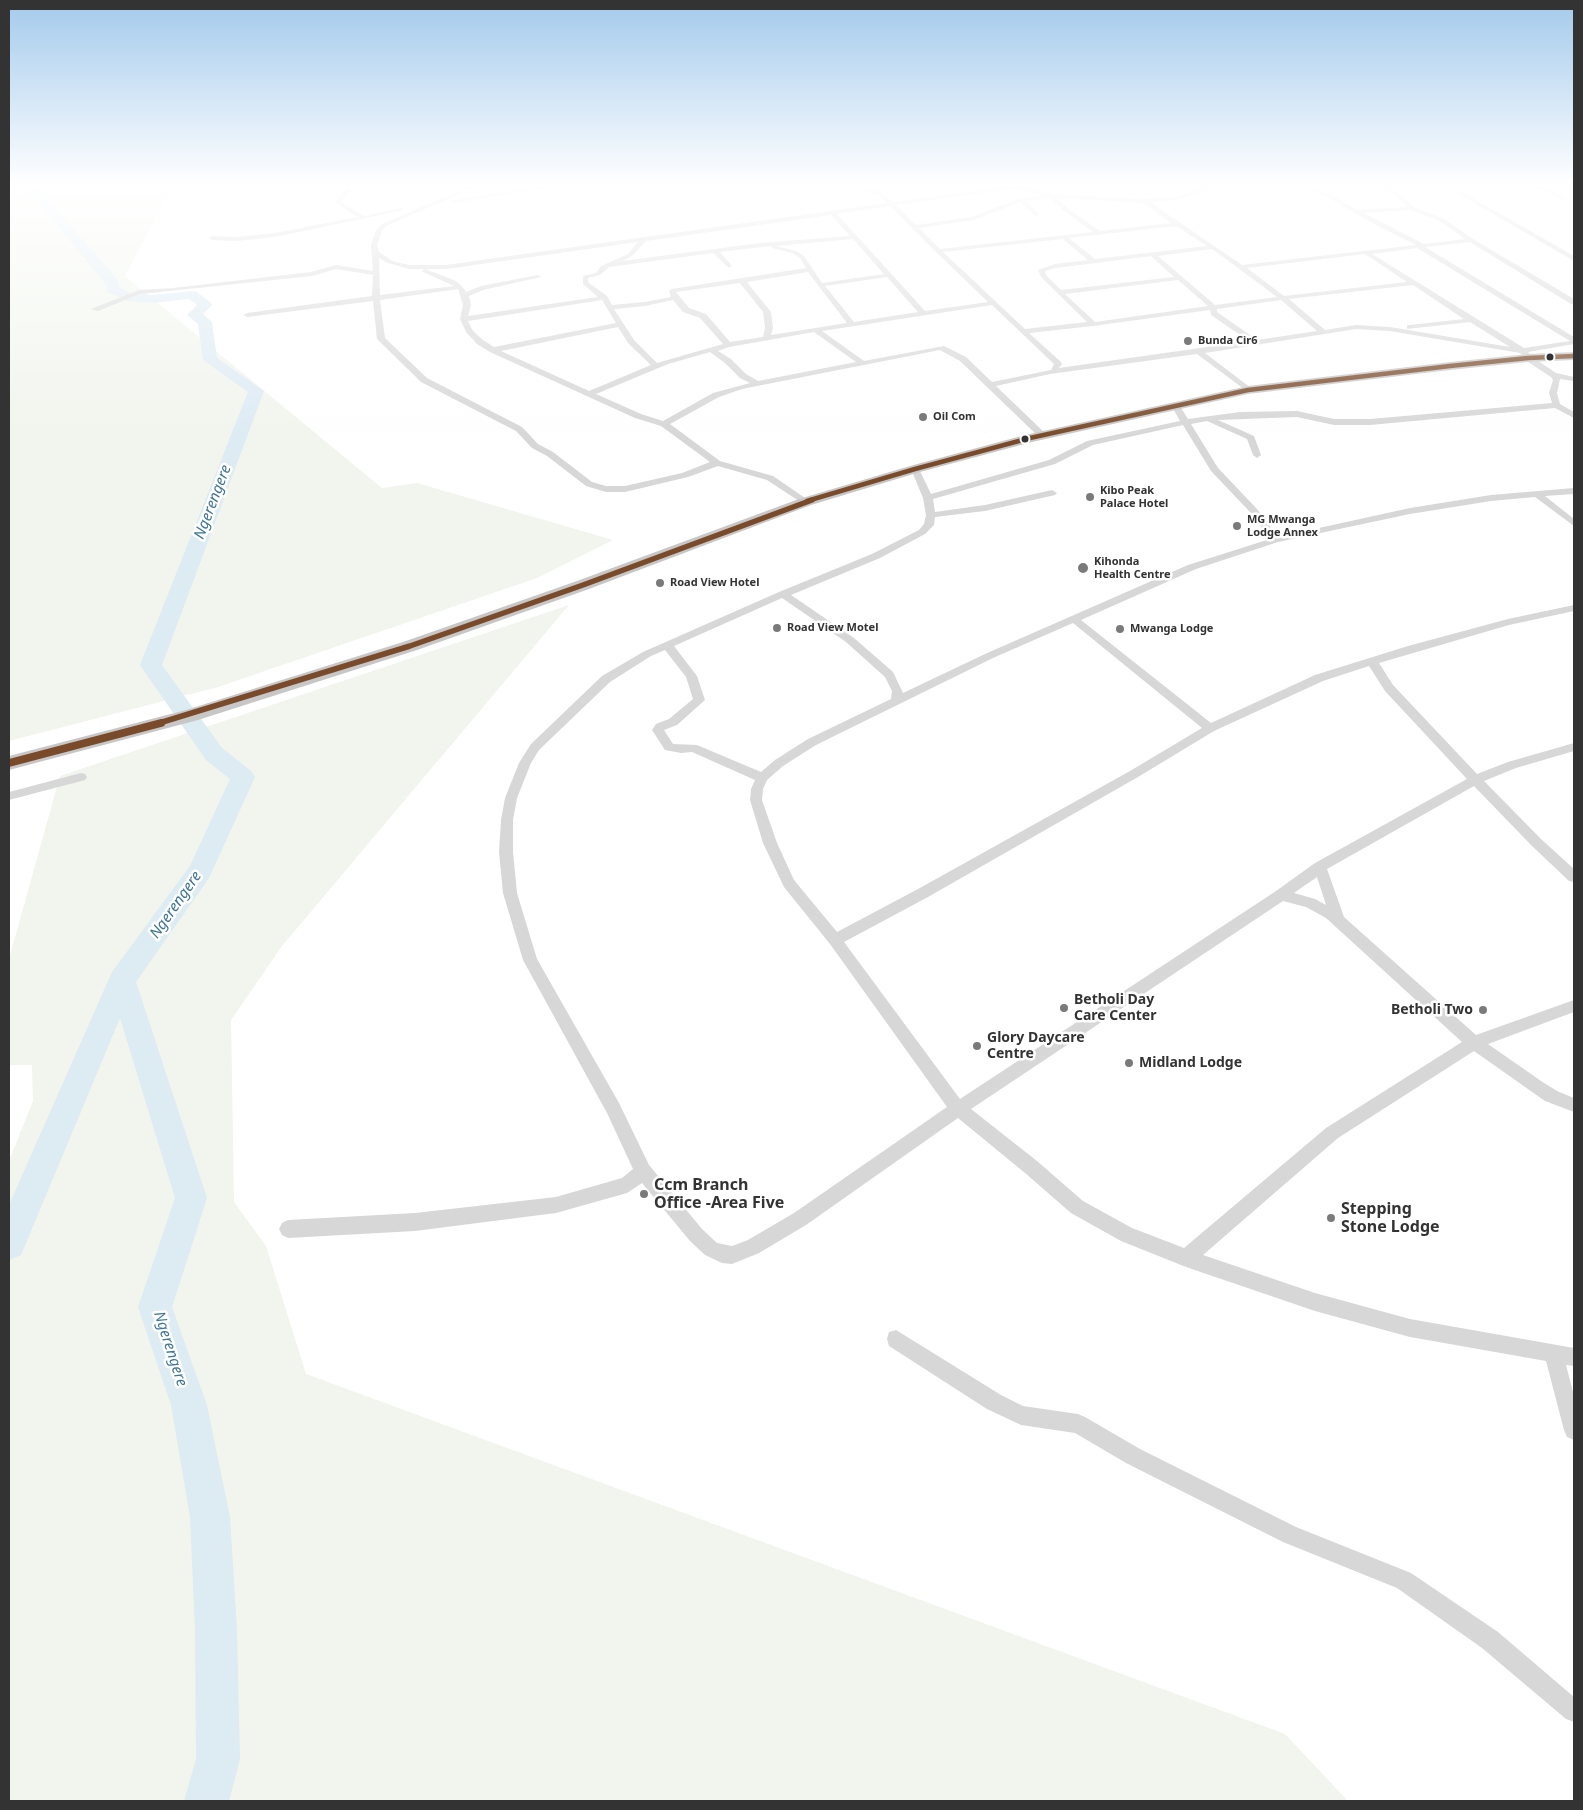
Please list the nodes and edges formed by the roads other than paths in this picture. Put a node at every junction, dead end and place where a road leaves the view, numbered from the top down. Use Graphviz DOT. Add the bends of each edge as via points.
graph roads {
  1 [pos="328,269"];
  2 [pos="350,269"];
  3 [pos="376,269"];
  4 [pos="421,269"];
  5 [pos="600,269"];
  6 [pos="883,269"];
  7 [pos="957,269"];
  8 [pos="1043,269"];
  9 [pos="1169,269"];
  10 [pos="1243,269"];
  11 [pos="1394,269"];
  12 [pos="1459,269"];
  13 [pos="1520,269"];
  14 [pos="809,270"];
  15 [pos="376,274"];
  16 [pos="888,275"];
  17 [pos="538,277"];
  18 [pos="1179,278"];
  19 [pos="742,280"];
  20 [pos="1416,283"];
  21 [pos="820,285"];
  22 [pos="460,287"];
  23 [pos="1061,292"];
  24 [pos="466,295"];
  25 [pos="376,298"];
  26 [pos="604,298"];
  27 [pos="675,298"];
  28 [pos="1283,298"];
  29 [pos="1574,302"];
  30 [pos="993,303"];
  31 [pos="610,307"];
  32 [pos="1213,307"];
  33 [pos="95,309"];
  34 [pos="924,314"];
  35 [pos="247,315"];
  36 [pos="464,320"];
  37 [pos="1471,320"];
  38 [pos="621,324"];
  39 [pos="852,324"];
  40 [pos="1094,324"];
  41 [pos="1390,329"];
  42 [pos="815,330"];
  43 [pos="1022,330"];
  44 [pos="1323,332"];
  45 [pos="766,338"];
  46 [pos="1574,341"];
  47 [pos="1255,342"];
  48 [pos="728,345"];
  49 [pos="716,348"];
  50 [pos="492,350"];
  51 [pos="1197,351"];
  52 [pos="1526,354"];
  53 [pos="1574,356"];
  54 [pos="862,363"];
  55 [pos="655,365"];
  56 [pos="1053,372"];
  57 [pos="1554,375"];
  58 [pos="1574,379"];
  59 [pos="756,382"];
  60 [pos="990,385"];
  61 [pos="1248,390"];
  62 [pos="591,394"];
  63 [pos="1174,405"];
  64 [pos="1557,405"];
  65 [pos="1574,416"];
  66 [pos="1207,418"];
  67 [pos="1185,422"];
  68 [pos="664,424"];
  69 [pos="1042,435"];
  70 [pos="1257,455"];
  71 [pos="716,463"];
  72 [pos="915,469"];
  73 [pos="1574,491"];
  74 [pos="1052,493"];
  75 [pos="1535,493"];
  76 [pos="928,498"];
  77 [pos="805,502"];
  78 [pos="931,515"];
  79 [pos="1574,523"];
  80 [pos="1276,540"];
  81 [pos="783,594"];
  82 [pos="1574,608"];
  83 [pos="1074,619"];
  84 [pos="667,645"];
  85 [pos="1372,661"];
  86 [pos="897,699"];
  87 [pos="1210,728"];
  88 [pos="1574,748"];
  89 [pos="9,763"];
  90 [pos="81,777"];
  91 [pos="762,778"];
  92 [pos="1474,780"];
  93 [pos="9,796"];
  94 [pos="1320,867"];
  95 [pos="1574,877"];
  96 [pos="1282,895"];
  97 [pos="1338,920"];
  98 [pos="835,940"];
  99 [pos="1574,1006"];
  100 [pos="1474,1043"];
  101 [pos="1574,1105"];
  102 [pos="958,1109"];
  103 [pos="643,1171"];
  104 [pos="288,1229"];
  105 [pos="1186,1258"];
  106 [pos="896,1339"];
  107 [pos="1553,1353"];
  108 [pos="1574,1357"];
  109 [pos="1574,1430"];
  110 [pos="1574,1711"];
  1 -- 33 [label="street" via="312,274 139,292"];
  2 -- 15 [label="street"];
  3 -- 15 [label="street"];
  4 -- 22 [label="street"];
  5 -- 26 [label="street" via="598,274 585,277 584,282"];
  6 -- 16 [label="street"];
  7 -- 30 [label="street"];
  8 -- 23 [label="street" via="1043,276"];
  9 -- 18 [label="street"];
  10 -- 28 [label="street"];
  11 -- 20 [label="street"];
  12 -- 46 [label="street"];
  13 -- 29 [label="street"];
  14 -- 19 [label="street"];
  14 -- 21 [label="street"];
  15 -- 25 [label="street"];
  16 -- 21 [label="street"];
  16 -- 34 [label="street"];
  17 -- 24 [label="street" via="481,288"];
  18 -- 23 [label="street"];
  18 -- 32 [label="street"];
  19 -- 27 [label="street" via="674,290"];
  19 -- 45 [label="street" via="767,312 769,328"];
  20 -- 28 [label="street"];
  20 -- 37 [label="street"];
  21 -- 39 [label="street"];
  22 -- 24 [label="street"];
  22 -- 25 [label="street"];
  23 -- 40 [label="street"];
  24 -- 36 [label="street"];
  25 -- 35 [label="street"];
  25 -- 71 [label="street" via="381,339 412,370 438,388 518,429 535,446 589,484 606,489 637,487"];
  26 -- 31 [label="street"];
  26 -- 36 [label="street"];
  27 -- 31 [label="street"];
  27 -- 48 [label="street" via="686,310 703,316"];
  28 -- 32 [label="street"];
  28 -- 44 [label="street"];
  30 -- 34 [label="street"];
  30 -- 43 [label="street"];
  31 -- 38 [label="street"];
  32 -- 40 [label="street"];
  32 -- 47 [label="street" via="1214,314"];
  34 -- 39 [label="street"];
  36 -- 50 [label="street" via="470,332"];
  37 -- 41 [label="street"];
  37 -- 52 [label="street"];
  38 -- 50 [label="street"];
  38 -- 55 [label="street" via="636,347"];
  39 -- 42 [label="street"];
  40 -- 43 [label="street"];
  41 -- 44 [label="street" via="1362,327"];
  41 -- 52 [label="street"];
  42 -- 45 [label="street"];
  42 -- 54 [label="street"];
  43 -- 56 [label="street" via="1058,364"];
  44 -- 47 [label="street"];
  45 -- 48 [label="street"];
  46 -- 52 [label="street"];
  47 -- 51 [label="street"];
  48 -- 49 [label="street"];
  49 -- 55 [label="street"];
  49 -- 59 [label="street" via="714,352 743,376"];
  50 -- 62 [label="street"];
  51 -- 56 [label="street"];
  51 -- 61 [label="street"];
  52 -- 53 [label="highway"];
  52 -- 57 [label="street"];
  52 -- 61 [label="highway"];
  54 -- 59 [label="street"];
  54 -- 60 [label="street" via="941,348 963,359"];
  55 -- 62 [label="street"];
  56 -- 60 [label="street"];
  57 -- 58 [label="street"];
  57 -- 64 [label="street" via="1557,380 1552,397"];
  59 -- 68 [label="street" via="716,395"];
  60 -- 69 [label="street"];
  61 -- 63 [label="highway"];
  62 -- 68 [label="street"];
  63 -- 67 [label="street"];
  63 -- 69 [label="highway"];
  64 -- 65 [label="street"];
  64 -- 66 [label="street" via="1370,422 1334,422 1297,414"];
  66 -- 67 [label="street"];
  66 -- 70 [label="street" via="1251,438"];
  67 -- 76 [label="street" via="1090,443 1052,462"];
  67 -- 80 [label="street" via="1214,469 1254,511"];
  68 -- 71 [label="street"];
  69 -- 72 [label="highway"];
  71 -- 77 [label="street" via="770,478"];
  72 -- 76 [label="street"];
  72 -- 77 [label="highway"];
  73 -- 75 [label="street"];
  74 -- 78 [label="street" via="985,508"];
  75 -- 79 [label="street"];
  75 -- 80 [label="street" via="1410,511"];
  76 -- 78 [label="street"];
  77 -- 89 [label="highway" via="436,637 191,715"];
  78 -- 81 [label="street" via="929,525 922,532 891,550"];
  80 -- 83 [label="street" via="1192,567"];
  81 -- 84 [label="street"];
  81 -- 86 [label="street" via="850,640 883,670 895,684"];
  82 -- 85 [label="street" via="1508,622"];
  83 -- 86 [label="street"];
  83 -- 87 [label="street"];
  84 -- 91 [label="street" via="690,676 699,700 658,730 669,746 693,748"];
  84 -- 103 [label="street" via="606,679 535,747 515,786 506,828 510,893 530,960 613,1108"];
  85 -- 87 [label="street" via="1319,678"];
  85 -- 92 [label="street" via="1389,688"];
  86 -- 91 [label="street" via="792,754"];
  87 -- 98 [label="street" via="923,894"];
  88 -- 92 [label="street" via="1512,765"];
  90 -- 93 [label="street"];
  91 -- 98 [label="street" via="756,789 756,800 770,842 790,883"];
  92 -- 94 [label="street"];
  92 -- 95 [label="street"];
  94 -- 96 [label="street"];
  94 -- 97 [label="street"];
  96 -- 97 [label="street" via="1310,903"];
  96 -- 102 [label="street"];
  97 -- 100 [label="street"];
  98 -- 102 [label="street"];
  99 -- 100 [label="street"];
  100 -- 101 [label="street" via="1535,1086"];
  100 -- 105 [label="street" via="1332,1133"];
  102 -- 103 [label="street" via="800,1219 753,1248 732,1254 716,1251 696,1235"];
  102 -- 105 [label="street" via="1078,1207 1127,1235"];
  103 -- 104 [label="street" via="626,1185 556,1205 415,1222"];
  105 -- 107 [label="street" via="1315,1302 1410,1328"];
  106 -- 110 [label="street" via="994,1402 1021,1415 1078,1424 1133,1456 1290,1535 1404,1580 1490,1640"];
  107 -- 108 [label="street"];
  107 -- 109 [label="street"];
}
